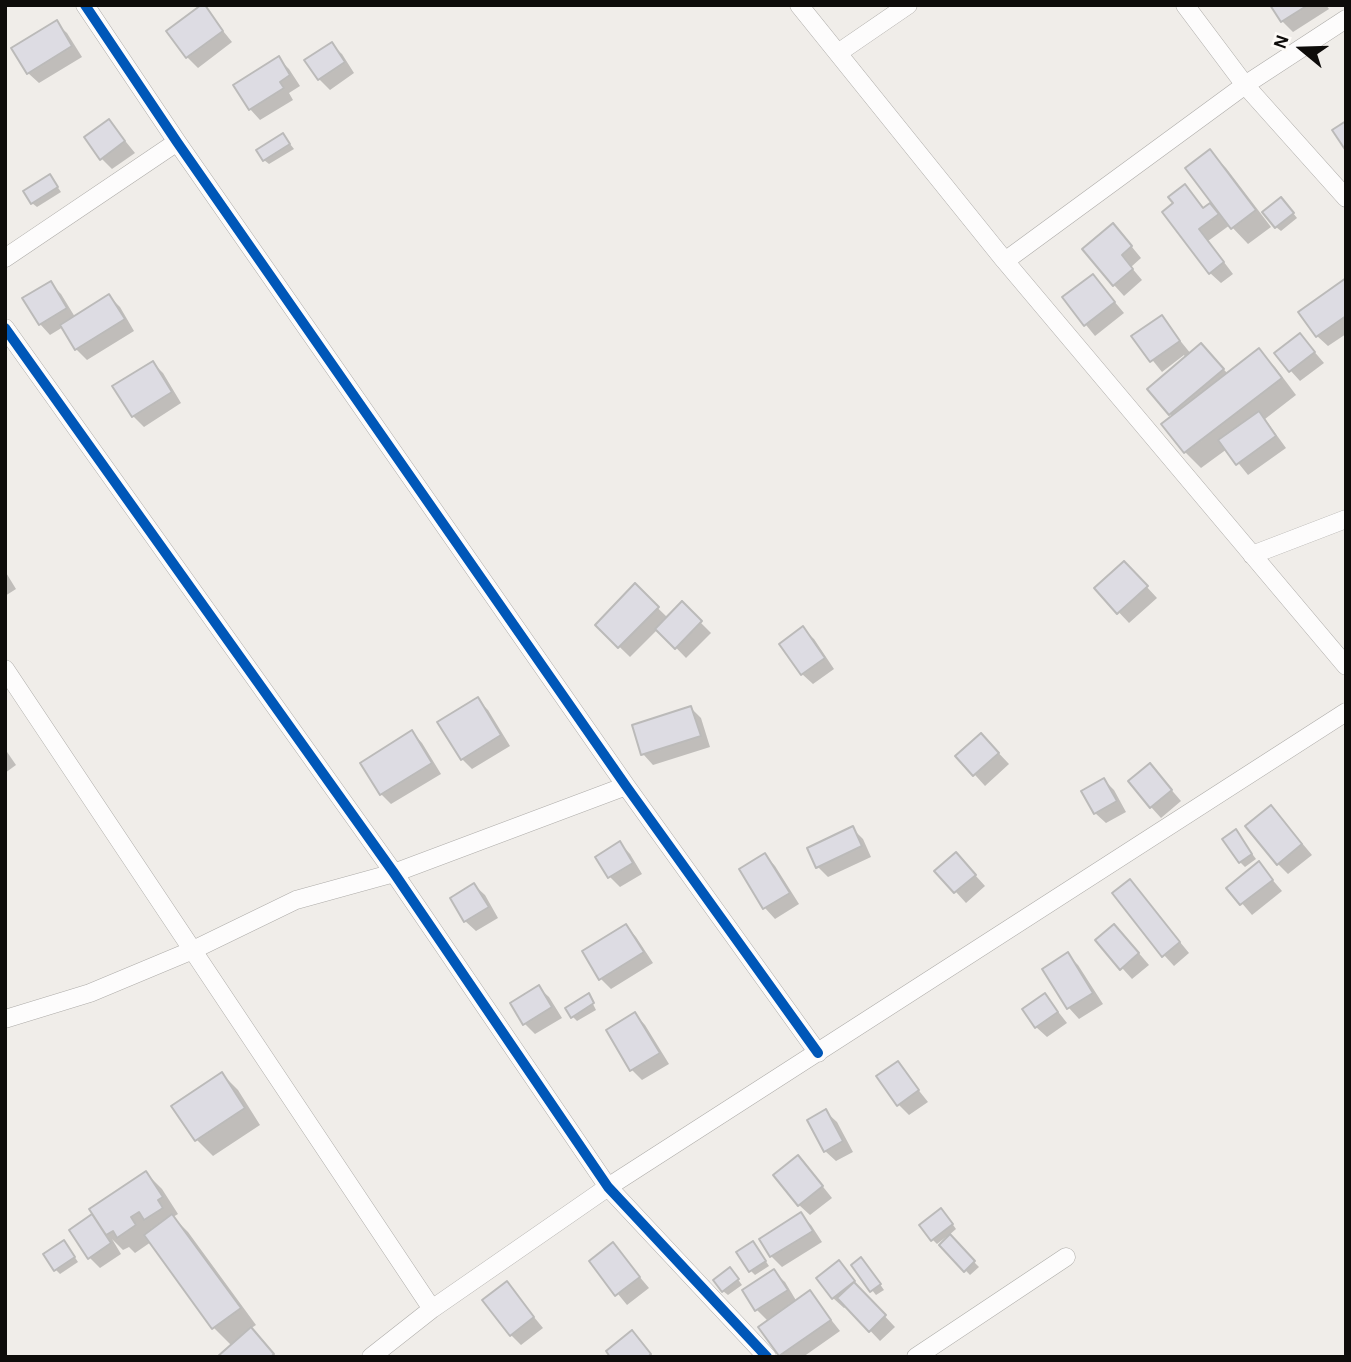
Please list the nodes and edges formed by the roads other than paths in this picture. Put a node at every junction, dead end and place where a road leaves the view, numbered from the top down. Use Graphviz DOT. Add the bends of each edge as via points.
graph roads {
  1 [pos="85,5"];
  2 [pos="799,5"];
  3 [pos="908,5"];
  4 [pos="1185,5"];
  5 [pos="1346,19"];
  6 [pos="838,53"];
  7 [pos="1245,85"];
  8 [pos="177,142"];
  9 [pos="1346,198"];
  10 [pos="5,258"];
  11 [pos="1005,261"];
  12 [pos="5,328"];
  13 [pos="1346,519"];
  14 [pos="1252,555"];
  15 [pos="1346,666"];
  16 [pos="5,669"];
  17 [pos="1346,712"];
  18 [pos="626,786"];
  19 [pos="394,873"];
  20 [pos="193,950"];
  21 [pos="5,1019"];
  22 [pos="818,1053"];
  23 [pos="608,1187"];
  24 [pos="1066,1257"];
  25 [pos="432,1309"];
  26 [pos="371,1357"];
  27 [pos="767,1357"];
  28 [pos="916,1357"];
  1 -- 8 [label="street"];
  2 -- 6 [label="street"];
  3 -- 6 [label="street"];
  4 -- 7 [label="street"];
  5 -- 7 [label="street"];
  6 -- 11 [label="street"];
  7 -- 9 [label="street"];
  7 -- 11 [label="street"];
  8 -- 10 [label="street"];
  8 -- 18 [label="street"];
  11 -- 14 [label="street"];
  12 -- 19 [label="street"];
  13 -- 14 [label="street"];
  14 -- 15 [label="street"];
  16 -- 20 [label="street"];
  17 -- 22 [label="street"];
  18 -- 19 [label="street"];
  18 -- 22 [label="street"];
  19 -- 20 [label="street" via="296,900"];
  19 -- 23 [label="street"];
  20 -- 21 [label="street" via="90,993"];
  20 -- 25 [label="street"];
  22 -- 23 [label="street"];
  23 -- 25 [label="street"];
  23 -- 27 [label="street"];
  24 -- 28 [label="street"];
  25 -- 26 [label="street"];
}
